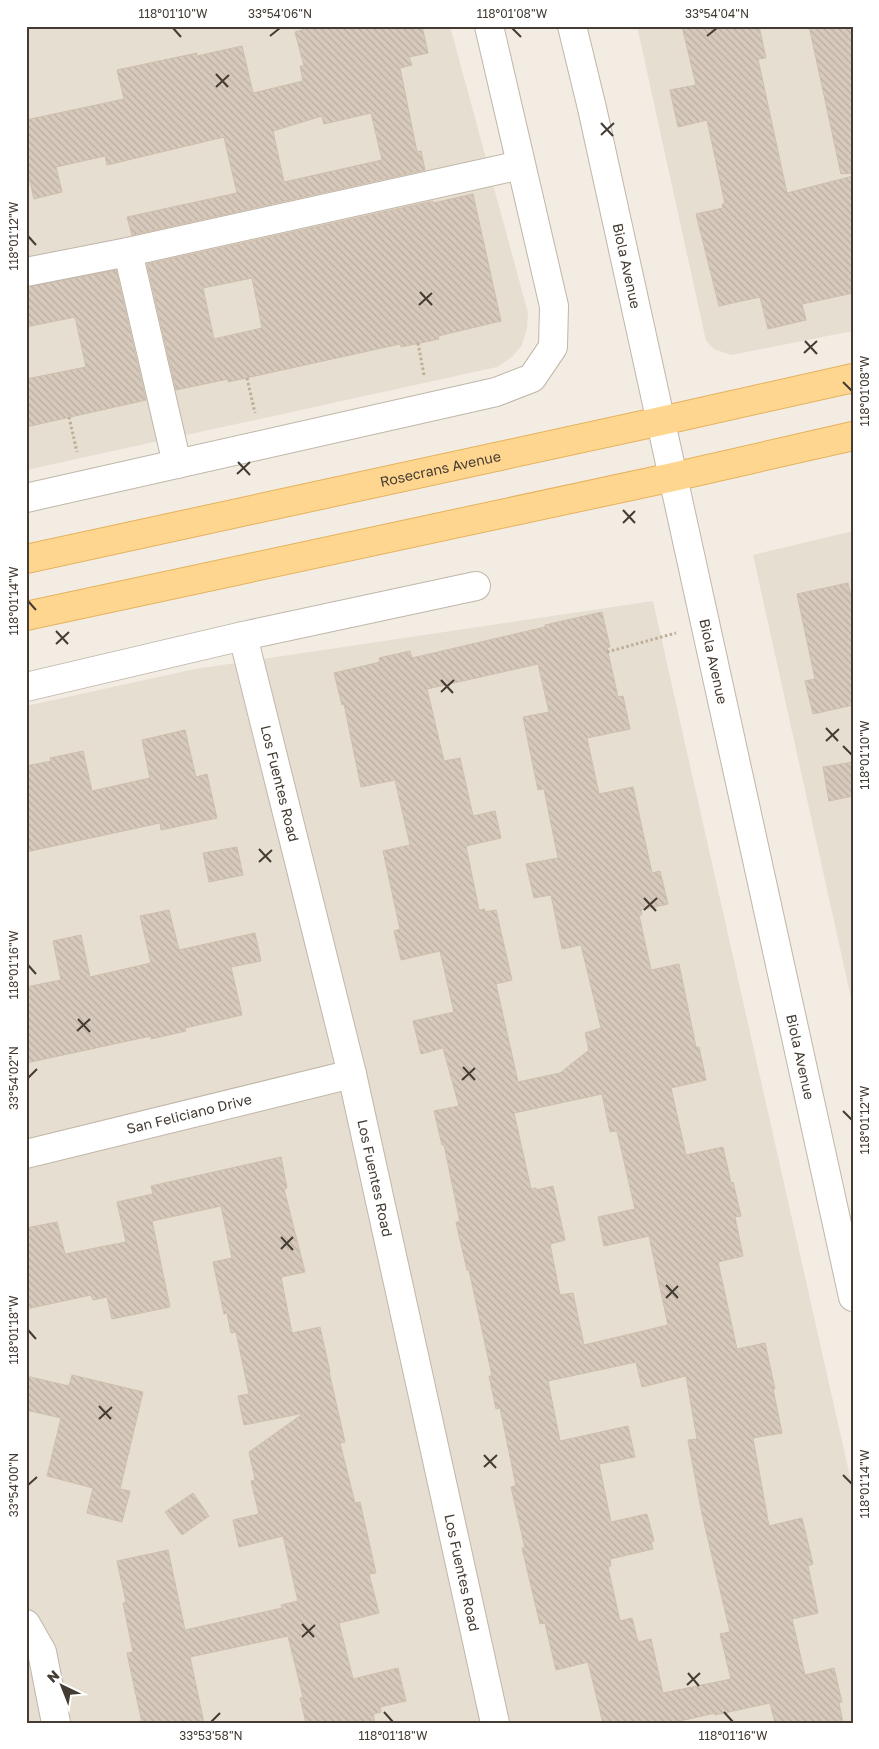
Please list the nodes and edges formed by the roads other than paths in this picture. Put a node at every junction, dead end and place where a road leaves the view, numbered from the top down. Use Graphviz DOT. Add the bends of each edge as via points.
graph roads {
  1 [pos="489,26"];
  2 [pos="572,26"];
  3 [pos="521,165"];
  4 [pos="128,252"];
  5 [pos="26,272"];
  6 [pos="853,378"];
  7 [pos="661,421"];
  8 [pos="853,436"];
  9 [pos="177,464"];
  10 [pos="673,477"];
  11 [pos="26,498"];
  12 [pos="26,559"];
  13 [pos="476,586"];
  14 [pos="26,616"];
  15 [pos="243,636"];
  16 [pos="26,687"];
  17 [pos="352,1074"];
  18 [pos="26,1154"];
  19 [pos="853,1298"];
  20 [pos="26,1624"];
  21 [pos="56,1723"];
  22 [pos="494,1723"];
  1 -- 3 [label="street"];
  2 -- 7 [label="street, Biola Avenue"];
  3 -- 4 [label="street"];
  3 -- 9 [label="street" via="554,306 553,347 532,378 496,392"];
  4 -- 5 [label="street"];
  4 -- 9 [label="street"];
  6 -- 7 [label="main road, Rosecrans Avenue"];
  7 -- 10 [label="street, Biola Avenue"];
  7 -- 12 [label="main road, Rosecrans Avenue"];
  8 -- 10 [label="main road"];
  9 -- 11 [label="street"];
  10 -- 14 [label="main road"];
  10 -- 19 [label="street, Biola Avenue"];
  13 -- 15 [label="street"];
  15 -- 16 [label="street"];
  15 -- 17 [label="street, Los Fuentes Road"];
  17 -- 18 [label="street, San Feliciano Drive"];
  17 -- 22 [label="street, Los Fuentes Road"];
  20 -- 21 [label="street" via="42,1652"];
}
